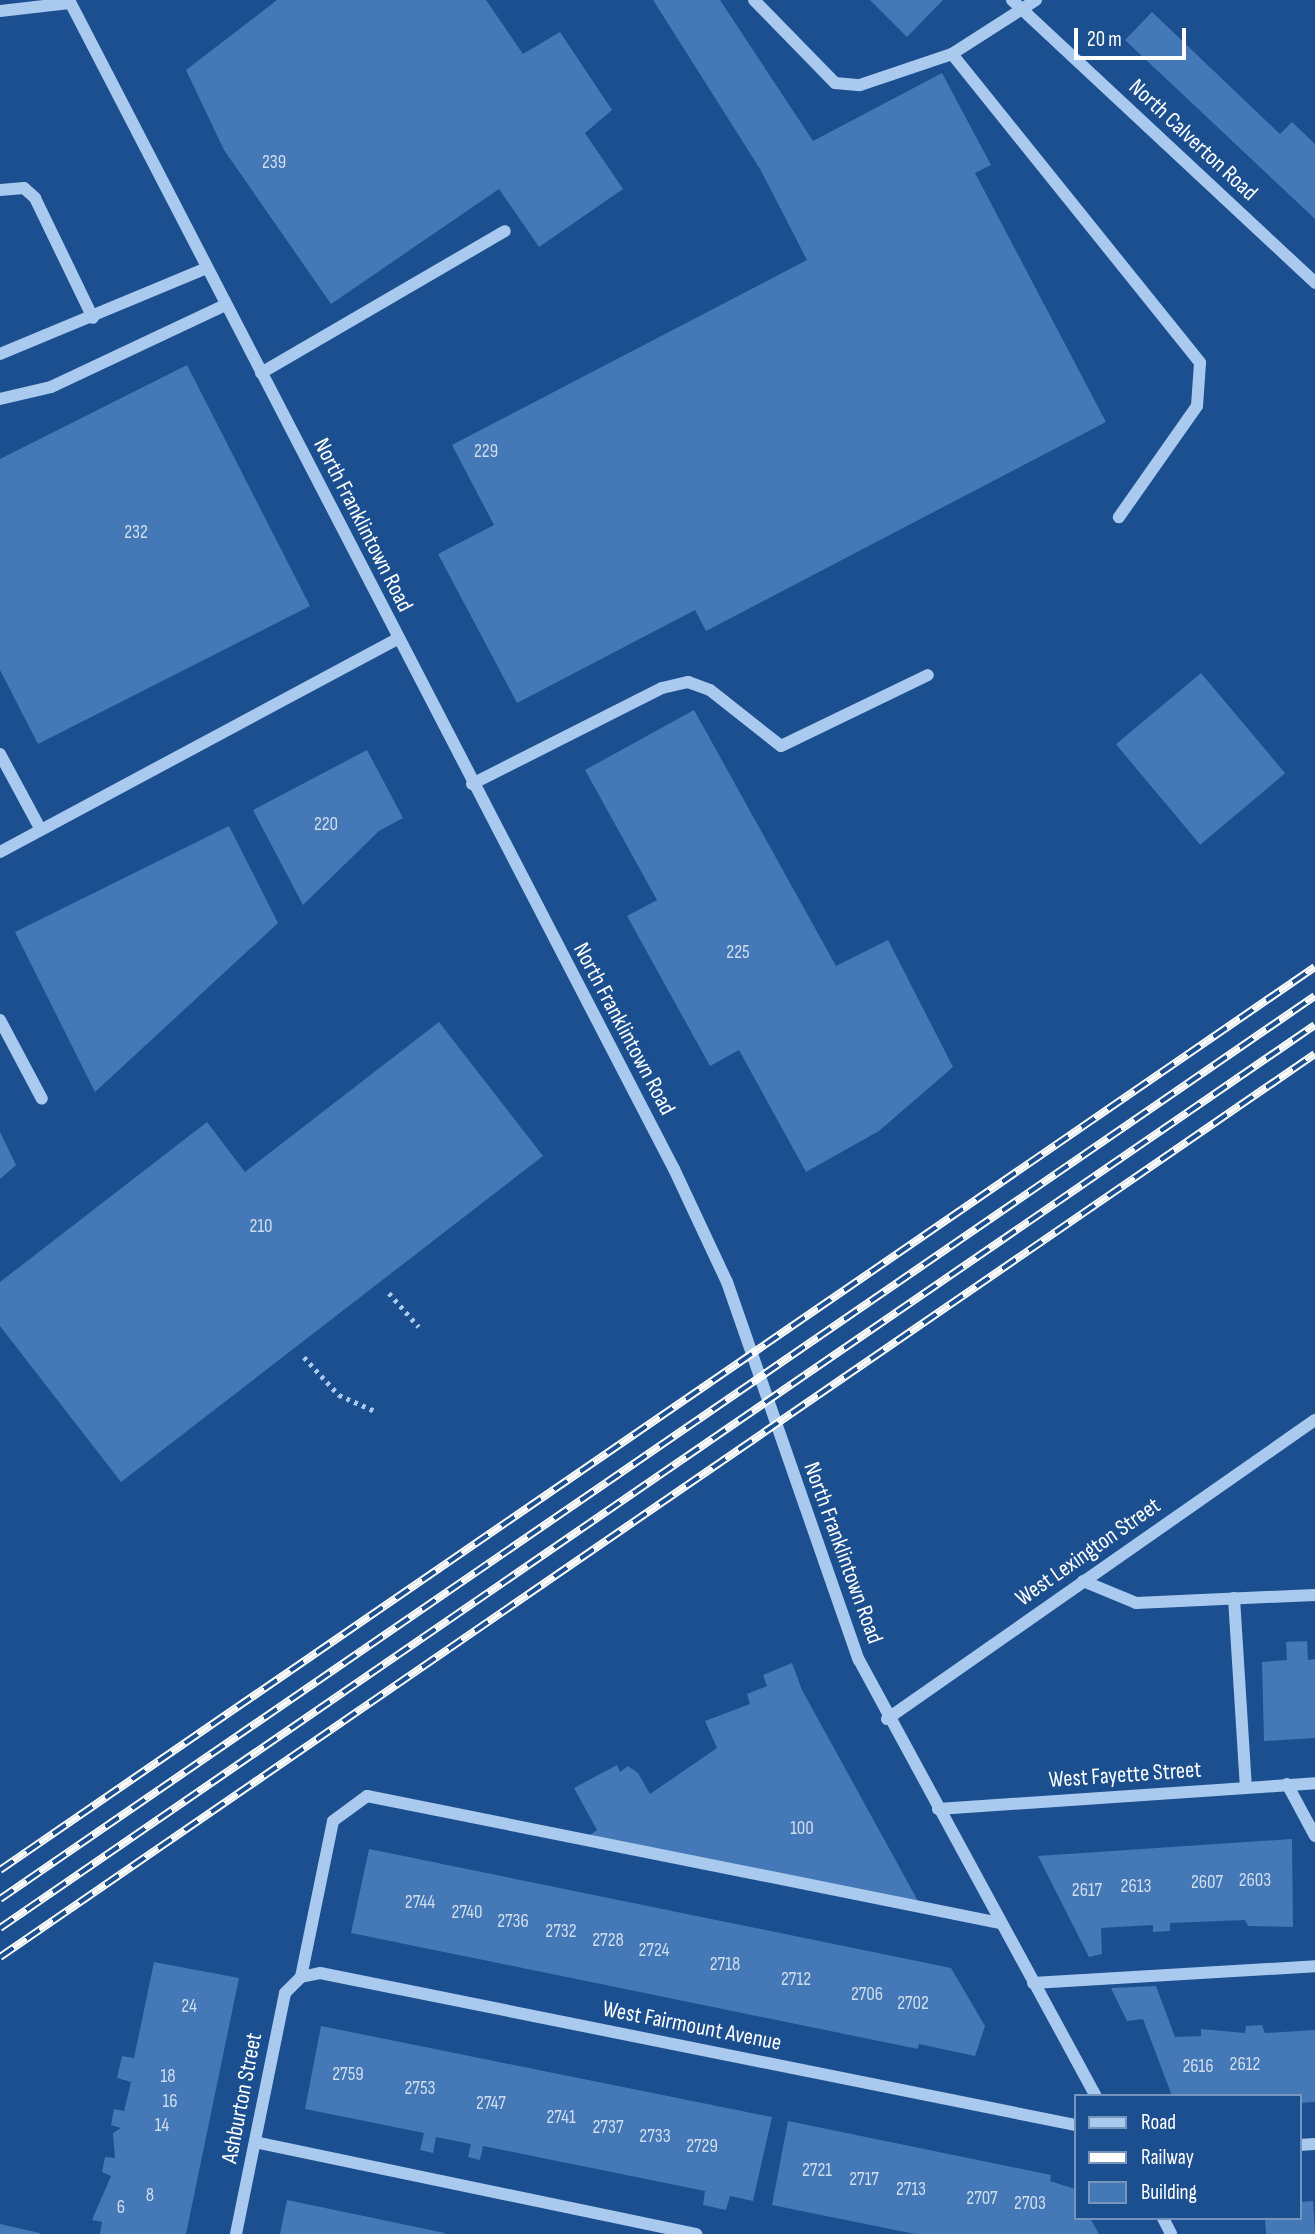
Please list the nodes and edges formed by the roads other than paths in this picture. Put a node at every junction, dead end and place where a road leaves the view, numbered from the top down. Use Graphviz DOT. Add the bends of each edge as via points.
graph roads {
  1 [pos="754,0"];
  2 [pos="1012,0"];
  3 [pos="1036,0"];
  4 [pos="70,1"];
  5 [pos="0,10"];
  6 [pos="1024,11"];
  7 [pos="951,54"];
  8 [pos="0,190"];
  9 [pos="505,230"];
  10 [pos="207,268"];
  11 [pos="1315,283"];
  12 [pos="225,305"];
  13 [pos="93,318"];
  14 [pos="0,354"];
  15 [pos="261,373"];
  16 [pos="0,399"];
  17 [pos="1119,517"];
  18 [pos="398,639"];
  19 [pos="928,675"];
  20 [pos="0,754"];
  21 [pos="472,784"];
  22 [pos="41,830"];
  23 [pos="0,852"];
  24 [pos="0,1020"];
  25 [pos="42,1099"];
  26 [pos="1315,1420"];
  27 [pos="1083,1581"];
  28 [pos="1315,1594"];
  29 [pos="1234,1598"];
  30 [pos="887,1719"];
  31 [pos="1315,1783"];
  32 [pos="1287,1784"];
  33 [pos="1247,1788"];
  34 [pos="938,1809"];
  35 [pos="1315,1836"];
  36 [pos="1000,1923"];
  37 [pos="1315,1966"];
  38 [pos="301,1977"];
  39 [pos="1033,1983"];
  40 [pos="1095,2094"];
  41 [pos="1074,2125"];
  42 [pos="254,2142"];
  43 [pos="236,2234"];
  44 [pos="697,2234"];
  1 -- 7 [label="street" via="835,83 860,85"];
  2 -- 6 [label="street, North Calverton Road"];
  3 -- 6 [label="street"];
  4 -- 5 [label="street"];
  4 -- 10 [label="street, North Franklintown Road"];
  6 -- 7 [label="street"];
  6 -- 11 [label="street, North Calverton Road"];
  7 -- 17 [label="street" via="1200,363 1197,406"];
  8 -- 13 [label="street" via="23,188 35,198"];
  9 -- 15 [label="street"];
  10 -- 12 [label="street, North Franklintown Road"];
  10 -- 13 [label="street"];
  12 -- 15 [label="street, North Franklintown Road"];
  12 -- 16 [label="street" via="51,387"];
  13 -- 14 [label="street"];
  15 -- 18 [label="street, North Franklintown Road"];
  18 -- 21 [label="street, North Franklintown Road"];
  18 -- 22 [label="street"];
  19 -- 21 [label="street" via="781,746 710,690 688,682 662,688"];
  20 -- 22 [label="street"];
  21 -- 30 [label="street, North Franklintown Road" via="727,1282 854,1648"];
  22 -- 23 [label="street"];
  24 -- 25 [label="street"];
  26 -- 27 [label="street, West Lexington Street"];
  27 -- 29 [label="street" via="1136,1603"];
  27 -- 30 [label="street, West Lexington Street"];
  28 -- 29 [label="street"];
  29 -- 33 [label="street"];
  30 -- 34 [label="street, North Franklintown Road"];
  31 -- 32 [label="street, West Fayette Street"];
  32 -- 33 [label="street, West Fayette Street"];
  32 -- 35 [label="street"];
  33 -- 34 [label="street, West Fayette Street"];
  34 -- 36 [label="street, North Franklintown Road"];
  36 -- 38 [label="street" via="367,1796 333,1821"];
  36 -- 39 [label="street, North Franklintown Road"];
  37 -- 39 [label="street"];
  38 -- 41 [label="street, West Fairmount Avenue" via="320,1973"];
  38 -- 42 [label="street, Ashburton Street" via="285,1993"];
  39 -- 40 [label="street, North Franklintown Road"];
  42 -- 43 [label="street, Ashburton Street"];
  42 -- 44 [label="street"];
}
